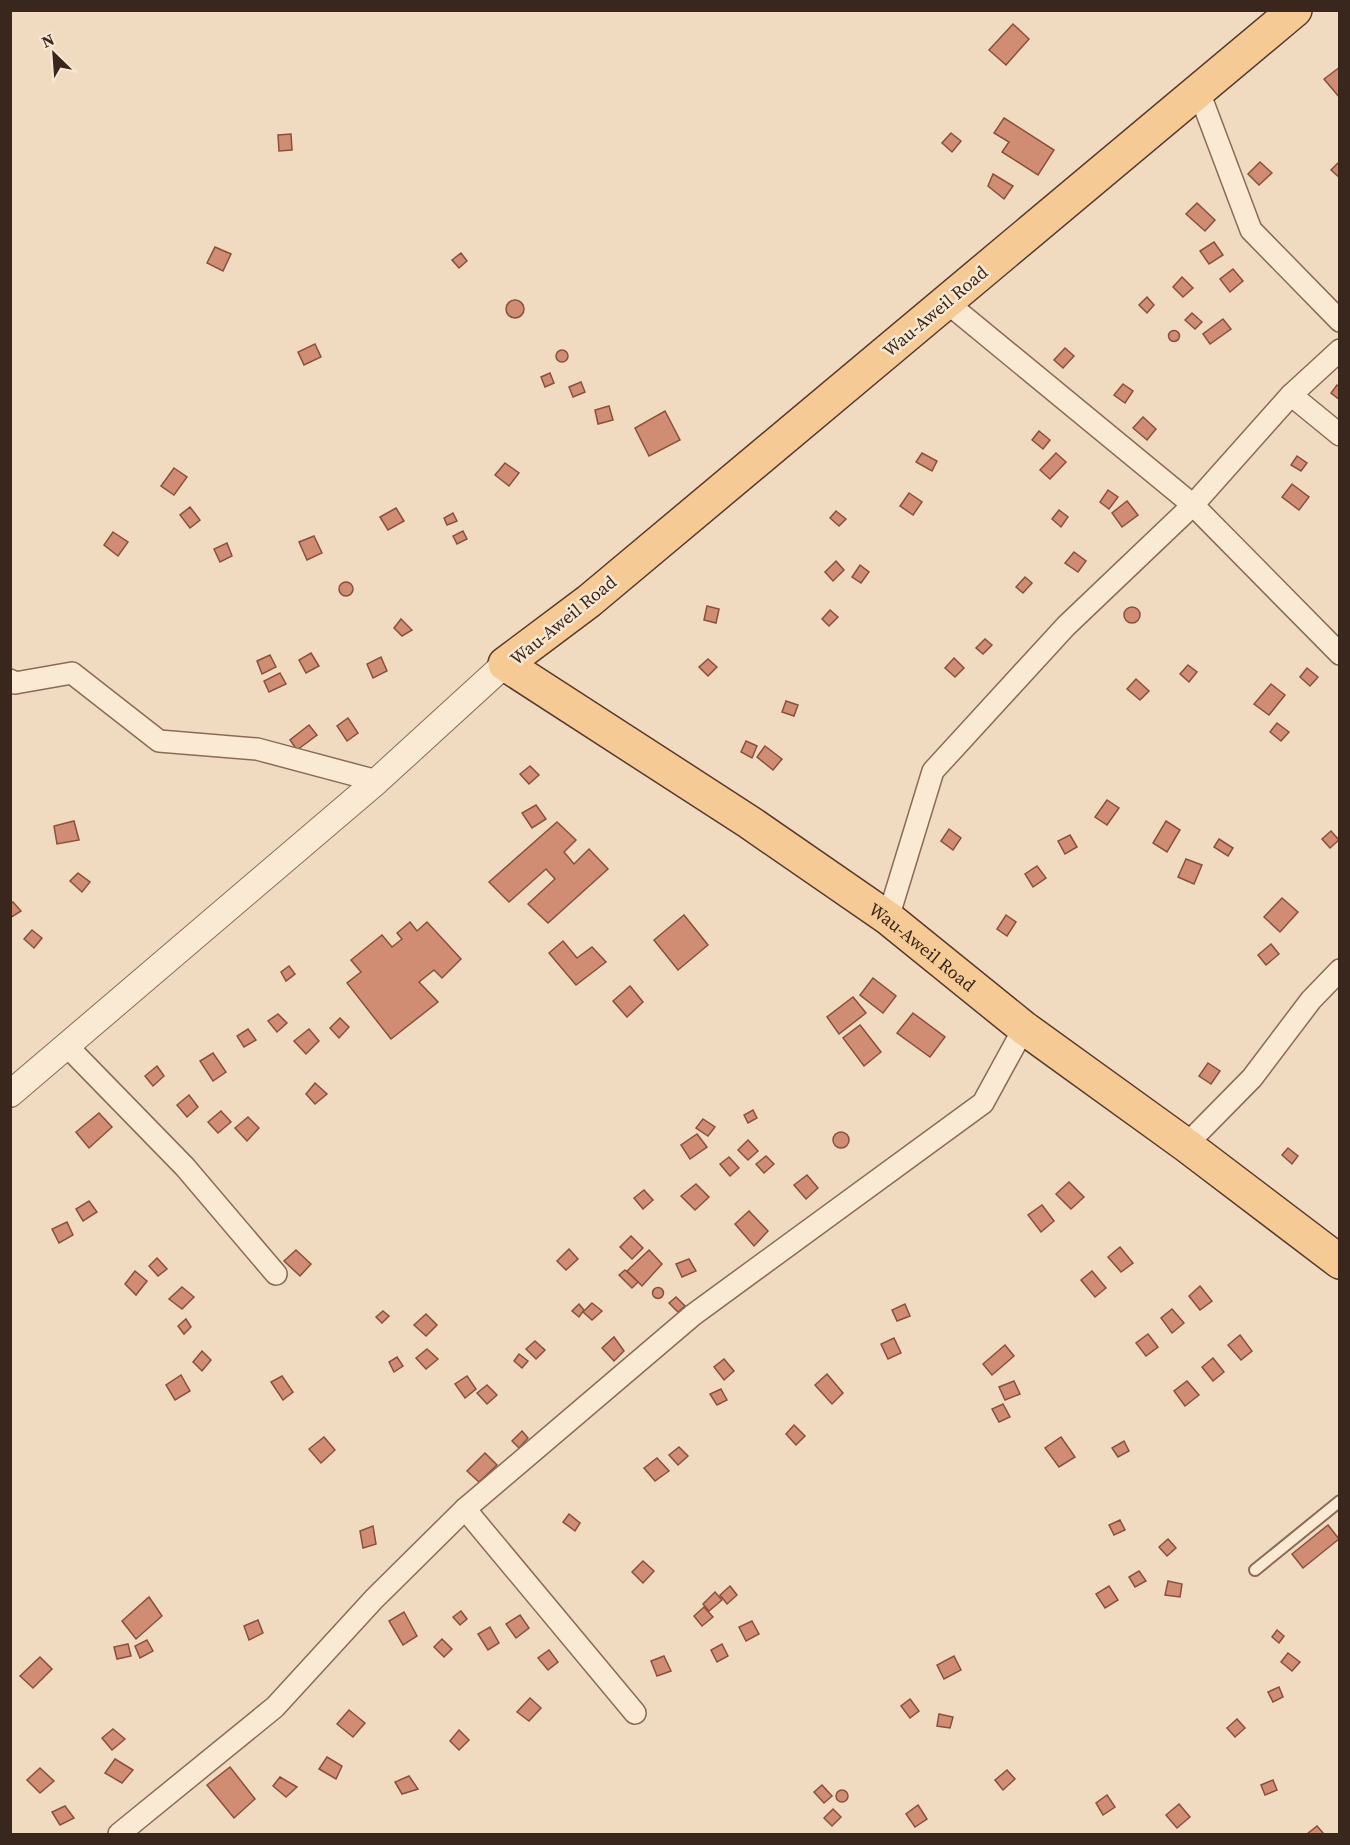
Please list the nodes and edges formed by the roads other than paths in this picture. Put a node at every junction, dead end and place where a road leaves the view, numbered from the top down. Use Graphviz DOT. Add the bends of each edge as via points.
graph roads {
  1 [pos="1295,10"];
  2 [pos="1200,92"];
  3 [pos="945,302"];
  4 [pos="1340,321"];
  5 [pos="1340,350"];
  6 [pos="1291,395"];
  7 [pos="1340,435"];
  8 [pos="1193,506"];
  9 [pos="1340,654"];
  10 [pos="505,664"];
  11 [pos="10,680"];
  12 [pos="377,781"];
  13 [pos="888,918"];
  14 [pos="1340,970"];
  15 [pos="1024,1028"];
  16 [pos="67,1046"];
  17 [pos="10,1094"];
  18 [pos="1186,1145"];
  19 [pos="1340,1262"];
  20 [pos="276,1274"];
  21 [pos="1340,1501"];
  22 [pos="465,1509"];
  23 [pos="1255,1570"];
  24 [pos="635,1713"];
  25 [pos="119,1834"];
  1 -- 2 [label="main road, Wau-Aweil Road"];
  2 -- 3 [label="main road, Wau-Aweil Road"];
  2 -- 4 [label="street" via="1251,230"];
  3 -- 8 [label="street"];
  3 -- 10 [label="main road, Wau-Aweil Road" via="588,601"];
  5 -- 6 [label="street"];
  6 -- 7 [label="street"];
  6 -- 8 [label="street"];
  8 -- 9 [label="street"];
  8 -- 13 [label="street" via="1066,626 933,771"];
  10 -- 12 [label="street"];
  10 -- 13 [label="main road, Wau-Aweil Road" via="749,822"];
  11 -- 12 [label="street" via="15,683 72,673 159,741 257,749"];
  12 -- 16 [label="street"];
  13 -- 15 [label="main road, Wau-Aweil Road"];
  14 -- 18 [label="street" via="1311,1000 1252,1078"];
  15 -- 18 [label="main road, Wau-Aweil Road"];
  15 -- 22 [label="street" via="983,1103 693,1315"];
  16 -- 17 [label="street"];
  16 -- 20 [label="street" via="185,1167"];
  18 -- 19 [label="main road, Wau-Aweil Road"];
  21 -- 23 [label="lane"];
  22 -- 24 [label="street"];
  22 -- 25 [label="street" via="374,1599 275,1707"];
}
